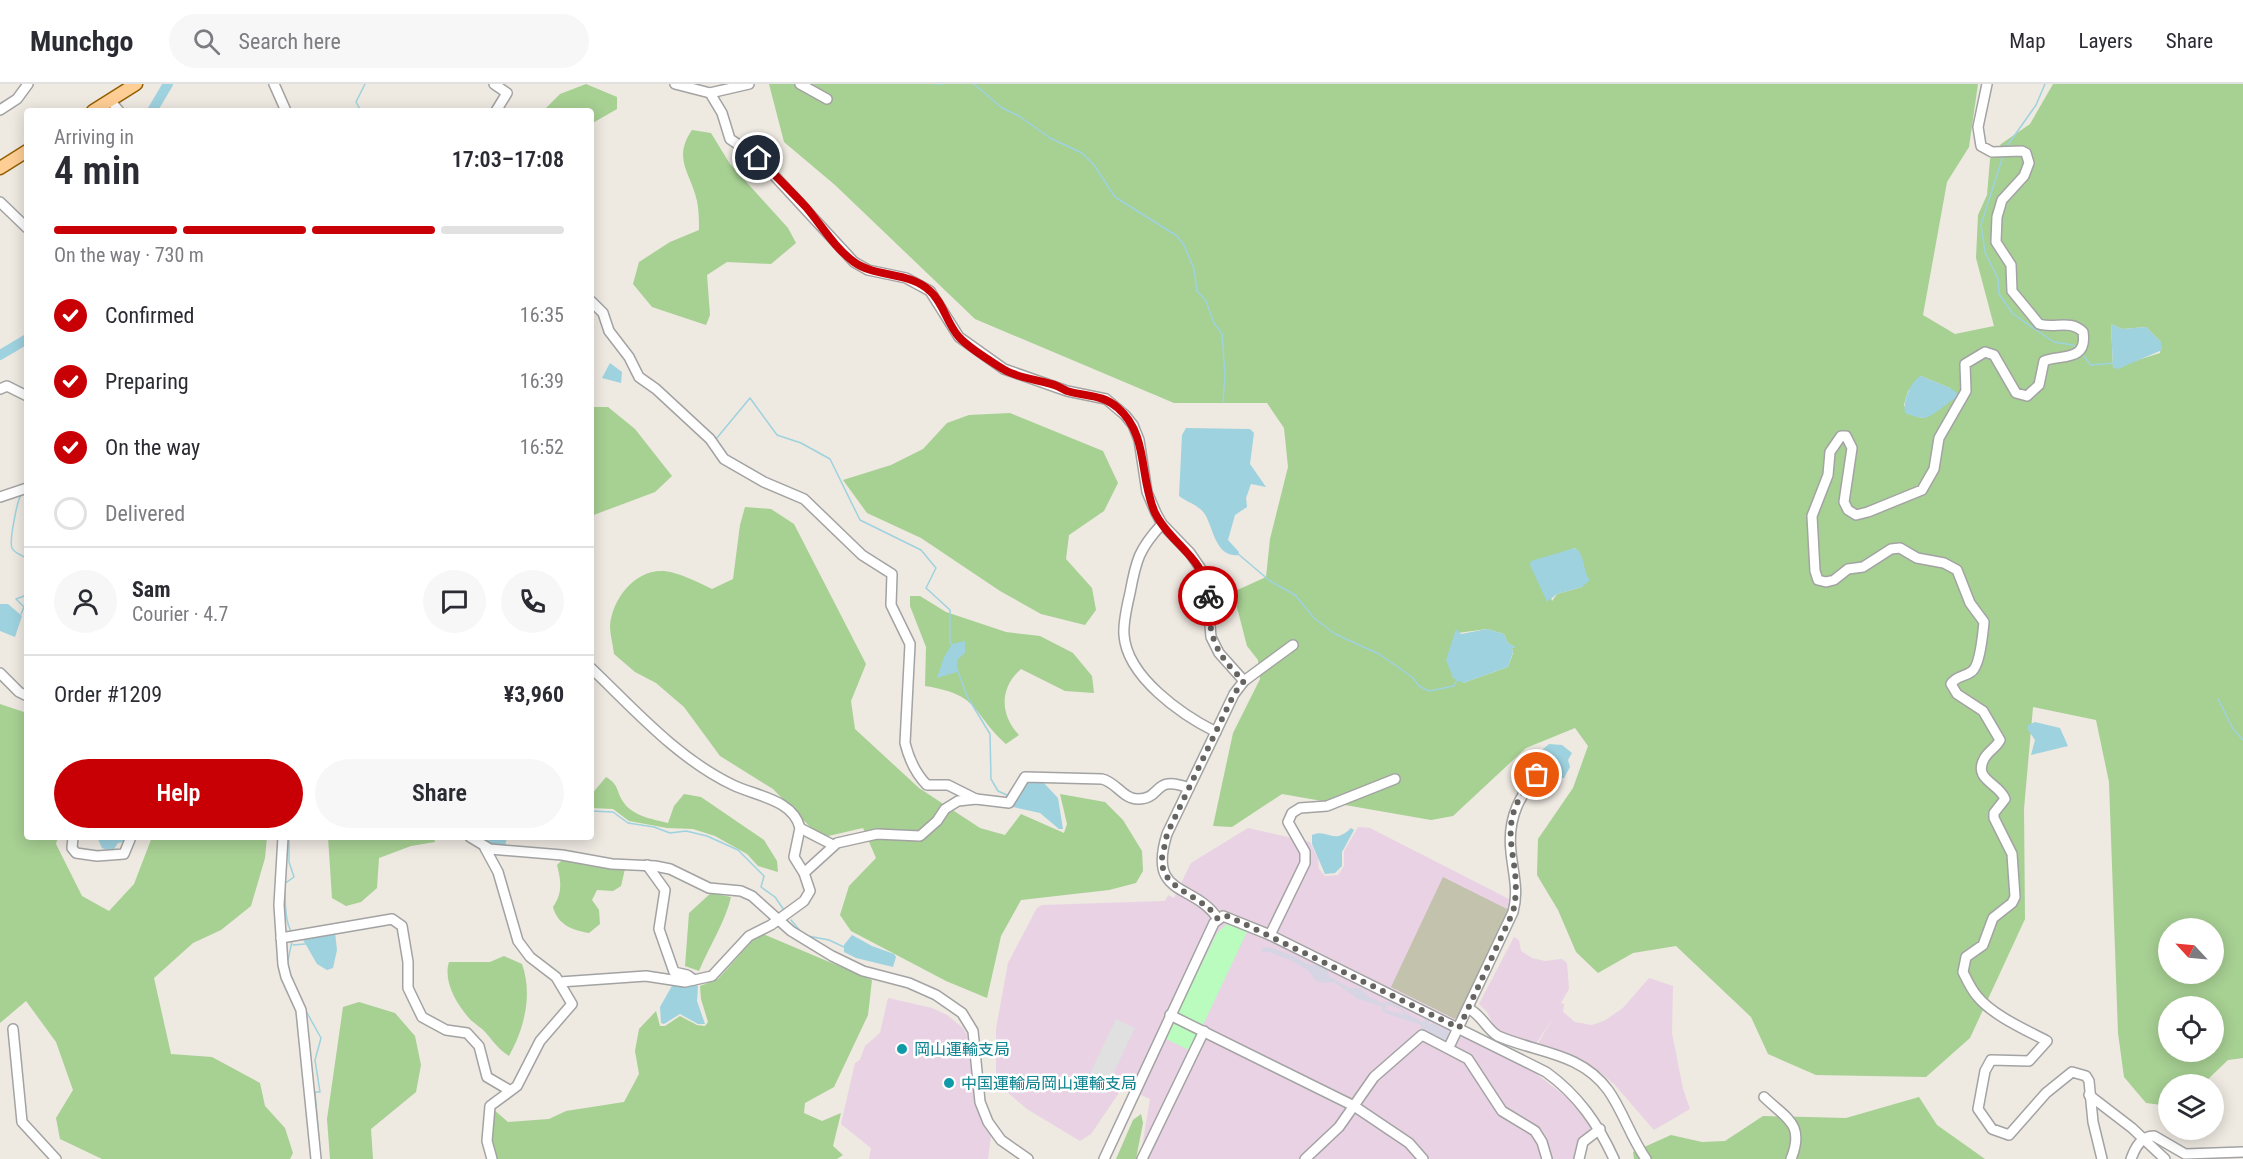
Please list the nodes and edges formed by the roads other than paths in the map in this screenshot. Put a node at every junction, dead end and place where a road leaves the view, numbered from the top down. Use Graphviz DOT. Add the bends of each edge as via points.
graph roads {
  1 [pos="28,84"];
  2 [pos="136,84"];
  3 [pos="274,84"];
  4 [pos="494,84"];
  5 [pos="675,84"];
  6 [pos="749,84"];
  7 [pos="800,84"];
  8 [pos="1987,84"];
  9 [pos="710,93"];
  10 [pos="827,99"];
  11 [pos="110,100"];
  12 [pos="98,108"];
  13 [pos="117,108"];
  14 [pos="285,108"];
  15 [pos="498,108"];
  16 [pos="0,110"];
  17 [pos="24,153"];
  18 [pos="0,168"];
  19 [pos="0,202"];
  20 [pos="24,225"];
  21 [pos="594,304"];
  22 [pos="0,388"];
  23 [pos="24,395"];
  24 [pos="24,489"];
  25 [pos="0,497"];
  26 [pos="1162,524"];
  27 [pos="1293,645"];
  28 [pos="594,671"];
  29 [pos="0,673"];
  30 [pos="1244,681"];
  31 [pos="24,695"];
  32 [pos="1216,732"];
  33 [pos="1543,768"];
  34 [pos="1395,779"];
  35 [pos="1189,788"];
  36 [pos="976,799"];
  37 [pos="800,828"];
  38 [pos="73,840"];
  39 [pos="129,840"];
  40 [pos="283,840"];
  41 [pos="474,840"];
  42 [pos="833,845"];
  43 [pos="485,848"];
  44 [pos="647,865"];
  45 [pos="804,873"];
  46 [pos="1218,919"];
  47 [pos="777,920"];
  48 [pos="1270,935"];
  49 [pos="281,938"];
  50 [pos="694,980"];
  51 [pos="560,982"];
  52 [pos="1468,1008"];
  53 [pos="1170,1015"];
  54 [pos="1459,1028"];
  55 [pos="13,1029"];
  56 [pos="1204,1031"];
  57 [pos="1449,1047"];
  58 [pos="509,1090"];
  59 [pos="2089,1095"];
  60 [pos="1764,1097"];
  61 [pos="1354,1106"];
  62 [pos="1600,1129"];
  63 [pos="2143,1139"];
  64 [pos="2243,1152"];
  65 [pos="56,1159"];
  66 [pos="316,1159"];
  67 [pos="492,1159"];
  68 [pos="1028,1159"];
  69 [pos="1104,1159"];
  70 [pos="1142,1159"];
  71 [pos="1305,1159"];
  72 [pos="1423,1159"];
  73 [pos="1547,1159"];
  74 [pos="1579,1159"];
  75 [pos="1614,1159"];
  76 [pos="1646,1159"];
  77 [pos="1791,1159"];
  78 [pos="2102,1159"];
  79 [pos="2131,1159"];
  80 [pos="2165,1159"];
  1 -- 16 [label="street" via="17,99"];
  2 -- 11 [label="main road"];
  3 -- 14 [label="street"];
  4 -- 15 [label="street" via="507,93"];
  5 -- 9 [label="street"];
  6 -- 9 [label="street"];
  7 -- 10 [label="street"];
  8 -- 59 [label="street" via="1978,128 1981,146 1992,152 2022,151 2029,163 2024,176 2002,200 1997,217 1996,242 2012,266 2012,291 2039,324 2070,324 2084,338 2079,350 2064,359 2044,361 2039,385 2027,396 2016,393 1994,355 1985,352 1969,360 1965,364 1966,391 1939,438 1930,479 1917,494 1868,512 1856,514 1848,510 1844,502 1852,448 1846,436 1841,436 1830,452 1828,475 1812,516 1818,580 1834,580 1848,569 1863,567 1891,549 1900,548 1917,558 1957,570 1970,603 1984,622 1977,665 1951,684 1957,694 1983,711 2000,740 1987,754 1981,771 2005,799 1994,818 2012,854 2016,892 2013,903 1993,918 1983,945 1966,957 1963,972 1986,1005 2013,1025 2047,1041 2029,1061 1991,1059 1978,1110 1992,1129 2009,1135 2046,1093 2072,1072 2090,1081"];
  9 -- 26 [label="street" via="723,113 730,139 758,158 854,262 930,291 958,337 1004,369 1068,391 1097,395 1118,408 1133,425 1139,440 1147,492"];
  11 -- 12 [label="main road"];
  11 -- 13 [label="street"];
  17 -- 18 [label="main road"];
  19 -- 20 [label="street"];
  21 -- 36 [label="street" via="603,313 609,331 639,378 710,440 724,459 804,499 862,555 892,574 891,605 910,644 905,744 912,765 927,784 948,786"];
  22 -- 23 [label="street"];
  24 -- 25 [label="street"];
  26 -- 30 [label="street" via="1201,569 1211,637 1219,653"];
  26 -- 32 [label="street" via="1142,546 1136,560 1124,635 1130,657 1140,673 1191,719"];
  27 -- 30 [label="street"];
  28 -- 37 [label="street" via="636,713 692,759 733,785 780,803"];
  29 -- 31 [label="street"];
  30 -- 32 [label="street"];
  32 -- 35 [label="street"];
  33 -- 52 [label="street" via="1516,805 1510,828 1515,905"];
  34 -- 48 [label="street" via="1327,806 1300,808 1292,813 1288,822 1305,852 1305,863"];
  35 -- 36 [label="street" via="1167,783 1149,797 1135,800 1114,783 1102,779 1032,776 1021,780 1010,803"];
  35 -- 46 [label="street" via="1167,834 1161,863 1166,876"];
  36 -- 42 [label="street" via="951,803 920,836 877,834"];
  37 -- 42 [label="street"];
  37 -- 45 [label="street" via="794,857"];
  38 -- 39 [label="street" via="75,853 97,856 124,854"];
  40 -- 49 [label="street"];
  41 -- 43 [label="street"];
  42 -- 45 [label="street"];
  43 -- 44 [label="street"];
  43 -- 51 [label="street" via="498,872 518,941 530,957"];
  44 -- 47 [label="street" via="670,869 709,888 741,891 752,896"];
  44 -- 50 [label="street" via="665,890 659,929 669,961 674,972"];
  45 -- 47 [label="street" via="810,891 807,897"];
  46 -- 48 [label="street" via="1228,916"];
  46 -- 53 [label="street"];
  47 -- 50 [label="street" via="749,936 712,976"];
  47 -- 68 [label="street" via="832,956 863,971 918,987 962,1013 973,1031 983,1111 1001,1140"];
  48 -- 54 [label="street"];
  49 -- 58 [label="street" via="392,920 402,926 408,988 422,1017 446,1030 467,1033 478,1046 487,1077"];
  49 -- 66 [label="street" via="286,977 301,1010"];
  50 -- 51 [label="street" via="646,976"];
  51 -- 58 [label="street" via="572,1004 540,1041 517,1086"];
  52 -- 54 [label="street"];
  52 -- 76 [label="street" via="1484,1019 1496,1035 1559,1054 1587,1069 1608,1091"];
  53 -- 56 [label="street"];
  53 -- 69 [label="street"];
  54 -- 57 [label="street"];
  54 -- 62 [label="street" via="1546,1072 1576,1099"];
  55 -- 65 [label="street" via="22,1122"];
  56 -- 61 [label="street"];
  56 -- 70 [label="street"];
  57 -- 61 [label="street" via="1422,1035 1374,1077"];
  57 -- 73 [label="street" via="1468,1059 1502,1111 1535,1131"];
  58 -- 67 [label="street" via="489,1106 487,1141"];
  59 -- 63 [label="street"];
  59 -- 78 [label="street"];
  60 -- 77 [label="street" via="1793,1124 1798,1134"];
  61 -- 71 [label="street" via="1340,1127"];
  61 -- 72 [label="street" via="1409,1143"];
  62 -- 74 [label="street" via="1583,1142"];
  62 -- 75 [label="street"];
  63 -- 64 [label="street" via="2154,1136 2185,1154"];
  63 -- 79 [label="street"];
  63 -- 80 [label="street"];
}
